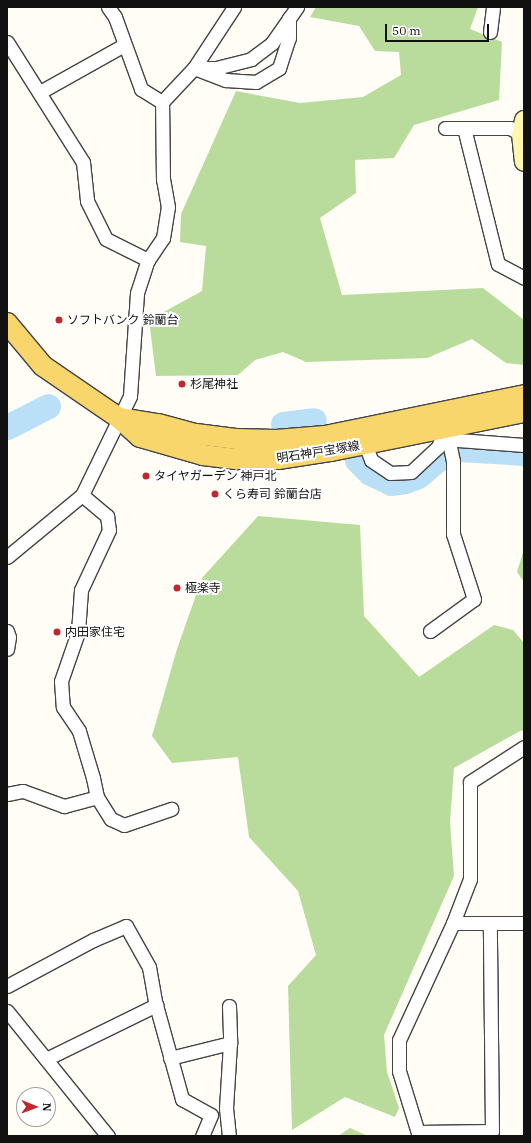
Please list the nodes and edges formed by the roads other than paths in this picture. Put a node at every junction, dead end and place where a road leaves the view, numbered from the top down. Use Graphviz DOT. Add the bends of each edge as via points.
graph roads {
  1 [pos="108,7"];
  2 [pos="234,7"];
  3 [pos="297,7"];
  4 [pos="493,7"];
  5 [pos="289,18"];
  6 [pos="490,32"];
  7 [pos="7,42"];
  8 [pos="124,45"];
  9 [pos="194,68"];
  10 [pos="40,92"];
  11 [pos="162,102"];
  12 [pos="523,127"];
  13 [pos="445,128"];
  14 [pos="464,128"];
  15 [pos="524,162"];
  16 [pos="148,260"];
  17 [pos="524,278"];
  18 [pos="7,323"];
  19 [pos="524,395"];
  20 [pos="524,412"];
  21 [pos="119,418"];
  22 [pos="446,427"];
  23 [pos="365,444"];
  24 [pos="524,445"];
  25 [pos="82,495"];
  26 [pos="7,557"];
  27 [pos="7,631"];
  28 [pos="430,631"];
  29 [pos="7,649"];
  30 [pos="524,747"];
  31 [pos="7,794"];
  32 [pos="97,797"];
  33 [pos="171,809"];
  34 [pos="452,923"];
  35 [pos="490,923"];
  36 [pos="524,923"];
  37 [pos="7,986"];
  38 [pos="156,1006"];
  39 [pos="229,1006"];
  40 [pos="7,1011"];
  41 [pos="230,1043"];
  42 [pos="170,1058"];
  43 [pos="46,1059"];
  44 [pos="418,1134"];
  45 [pos="108,1136"];
  46 [pos="202,1136"];
  47 [pos="229,1136"];
  1 -- 8 [label="street" via="115,17"];
  2 -- 9 [label="street"];
  3 -- 5 [label="street"];
  4 -- 6 [label="street"];
  5 -- 9 [label="street" via="272,43 251,59 216,68"];
  5 -- 9 [label="street" via="289,38 279,68 256,82 226,80"];
  7 -- 10 [label="street"];
  8 -- 10 [label="street"];
  8 -- 11 [label="street" via="141,89"];
  9 -- 11 [label="street"];
  10 -- 16 [label="street" via="84,162 87,201 106,239"];
  11 -- 16 [label="street" via="163,180 168,207 164,238"];
  12 -- 14 [label="street"];
  12 -- 15 [label="street"];
  13 -- 14 [label="street"];
  14 -- 17 [label="street" via="498,264"];
  16 -- 21 [label="street" via="137,293 130,396"];
  18 -- 21 [label="main road, 明石神戸宝塚線" via="43,366"];
  19 -- 21 [label="main road, 明石神戸宝塚線" via="325,436 276,440 210,436"];
  20 -- 22 [label="main road, 明石神戸宝塚線"];
  21 -- 23 [label="main road, 明石神戸宝塚線" via="140,437 203,455 238,459 278,459"];
  21 -- 25 [label="street"];
  22 -- 23 [label="main road, 明石神戸宝塚線"];
  22 -- 23 [label="street" via="438,447 411,472 390,473 371,460"];
  22 -- 24 [label="street" via="458,440"];
  22 -- 28 [label="street" via="453,461 453,534 474,599"];
  25 -- 26 [label="street"];
  25 -- 32 [label="street" via="107,516 109,530 81,590 78,632 61,681 63,707 79,731"];
  27 -- 29 [label="street"];
  30 -- 34 [label="street" via="470,782 470,879"];
  31 -- 32 [label="street" via="23,791 64,806"];
  32 -- 33 [label="street" via="111,819 124,825"];
  34 -- 35 [label="street"];
  34 -- 44 [label="street" via="399,1040 399,1071"];
  35 -- 36 [label="street"];
  35 -- 44 [label="street" via="492,1131"];
  37 -- 38 [label="street" via="93,940 126,926 149,967"];
  38 -- 42 [label="street"];
  38 -- 43 [label="street"];
  39 -- 41 [label="street"];
  40 -- 43 [label="street"];
  41 -- 42 [label="street"];
  41 -- 47 [label="street" via="226,1108"];
  42 -- 46 [label="street" via="182,1099 211,1115"];
  43 -- 45 [label="street"];
}
